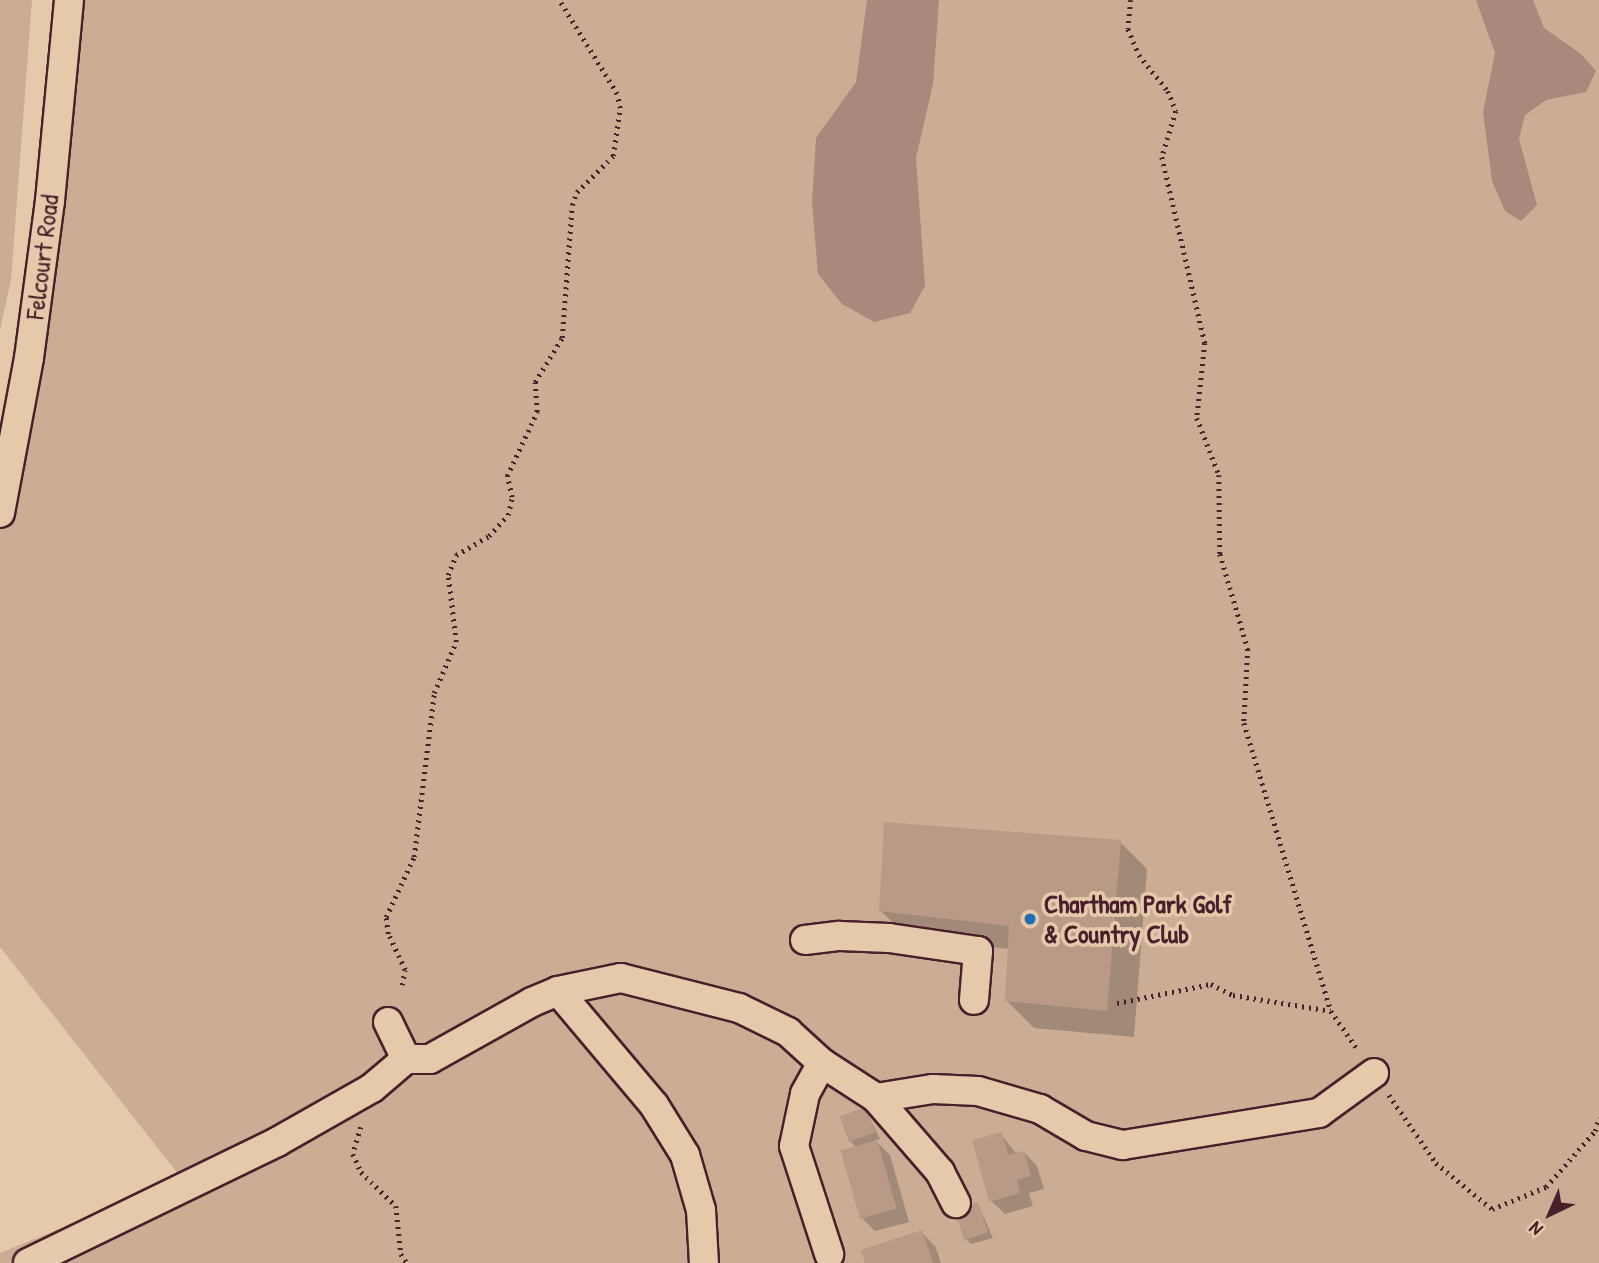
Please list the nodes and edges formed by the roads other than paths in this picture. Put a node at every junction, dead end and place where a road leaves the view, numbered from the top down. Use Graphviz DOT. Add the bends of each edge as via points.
graph roads {
  1 [pos="69,0"];
  2 [pos="0,513"];
  3 [pos="805,940"];
  4 [pos="558,991"];
  5 [pos="975,1000"];
  6 [pos="388,1023"];
  7 [pos="406,1059"];
  8 [pos="822,1063"];
  9 [pos="1374,1073"];
  10 [pos="876,1098"];
  11 [pos="956,1203"];
  12 [pos="829,1254"];
  13 [pos="29,1263"];
  14 [pos="704,1263"];
  1 -- 2 [label="street, Felcourt Road" via="29,358"];
  3 -- 5 [label="street" via="888,938 978,951"];
  4 -- 7 [label="street" via="430,1059"];
  4 -- 8 [label="street" via="621,978 685,992 739,1008 788,1032"];
  4 -- 14 [label="street" via="654,1105 685,1155 701,1210"];
  6 -- 7 [label="street"];
  7 -- 13 [label="street" via="372,1088 277,1142"];
  8 -- 10 [label="street"];
  8 -- 12 [label="street" via="805,1094 794,1146"];
  9 -- 10 [label="street" via="1319,1113 1123,1145 1086,1136 1040,1109 978,1091 933,1089"];
  10 -- 11 [label="street" via="940,1172"];
}
